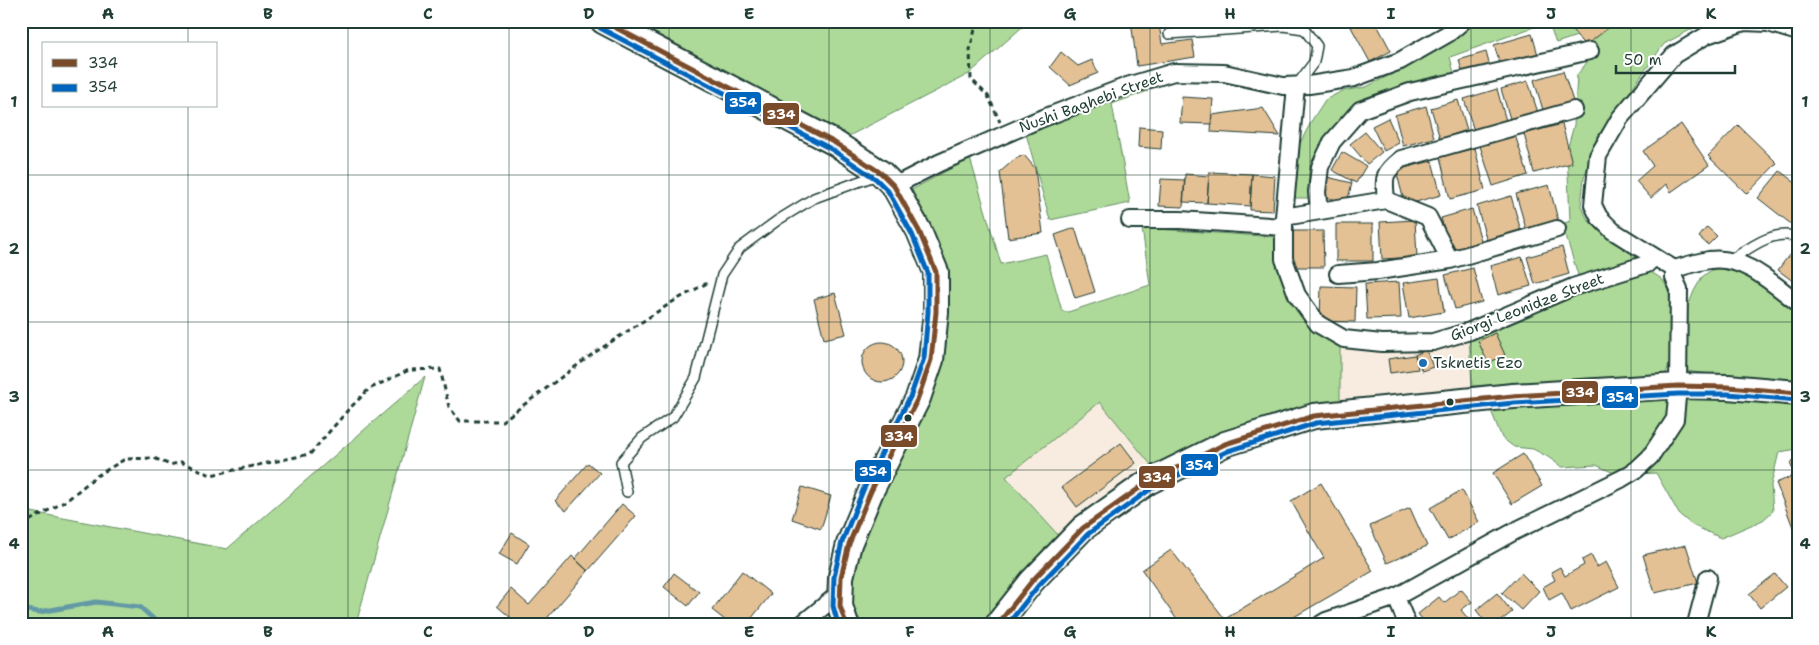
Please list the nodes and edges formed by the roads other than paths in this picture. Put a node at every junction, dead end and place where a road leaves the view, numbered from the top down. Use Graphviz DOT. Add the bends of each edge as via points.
graph roads {
  1 [pos="603,21"];
  2 [pos="1463,21"];
  3 [pos="1798,32"];
  4 [pos="1169,34"];
  5 [pos="1590,51"];
  6 [pos="1296,86"];
  7 [pos="1574,110"];
  8 [pos="888,180"];
  9 [pos="1386,200"];
  10 [pos="1319,211"];
  11 [pos="1130,220"];
  12 [pos="1284,222"];
  13 [pos="1558,228"];
  14 [pos="1798,237"];
  15 [pos="1654,258"];
  16 [pos="1450,260"];
  17 [pos="1731,260"];
  18 [pos="1674,269"];
  19 [pos="1338,274"];
  20 [pos="1798,303"];
  21 [pos="1678,386"];
  22 [pos="1798,393"];
  23 [pos="628,492"];
  24 [pos="1708,578"];
  25 [pos="840,593"];
  26 [pos="1396,597"];
  27 [pos="802,624"];
  28 [pos="846,624"];
  29 [pos="998,624"];
  30 [pos="1321,624"];
  31 [pos="1407,624"];
  32 [pos="1696,624"];
  1 -- 8 [label="main road" via="835,143"];
  2 -- 6 [label="street, Nushi Baghebi Street" via="1400,61 1354,78"];
  3 -- 15 [label="street" via="1768,23 1744,22 1707,35 1674,55 1620,118 1598,156 1594,205 1599,217 1613,231"];
  4 -- 6 [label="lane" via="1283,26 1304,29 1317,46 1314,62"];
  5 -- 10 [label="street" via="1410,92 1360,110 1332,142 1320,167 1316,192"];
  6 -- 8 [label="street, Nushi Baghebi Street" via="1224,72 1174,72 1082,102 939,163"];
  6 -- 12 [label="street, Giorgi Leonidze Street"];
  7 -- 9 [label="street" via="1401,159 1385,174"];
  8 -- 23 [label="lane" via="814,198 740,248 722,275 696,378 673,417 642,438 621,462"];
  8 -- 25 [label="main road" via="919,231 936,272 932,360 918,398 871,491 850,544"];
  9 -- 10 [label="street"];
  9 -- 16 [label="street" via="1428,217"];
  10 -- 12 [label="street"];
  11 -- 12 [label="street"];
  12 -- 15 [label="street, Giorgi Leonidze Street" via="1284,259 1297,296 1318,324 1344,339 1382,343 1443,340 1572,287 1647,264"];
  13 -- 16 [label="street"];
  14 -- 17 [label="lane" via="1789,234 1767,238"];
  15 -- 18 [label="street"];
  16 -- 19 [label="street" via="1378,272"];
  17 -- 18 [label="street" via="1709,260"];
  17 -- 20 [label="street" via="1759,273"];
  18 -- 21 [label="street" via="1679,290"];
  21 -- 22 [label="main road"];
  21 -- 26 [label="street" via="1674,419 1650,457 1636,470 1515,530"];
  21 -- 29 [label="main road" via="1513,396 1314,416 1225,444 1148,482 1083,528 1032,581"];
  24 -- 32 [label="street"];
  25 -- 27 [label="street"];
  25 -- 28 [label="main road"];
  26 -- 30 [label="street"];
  26 -- 31 [label="street"];
}
